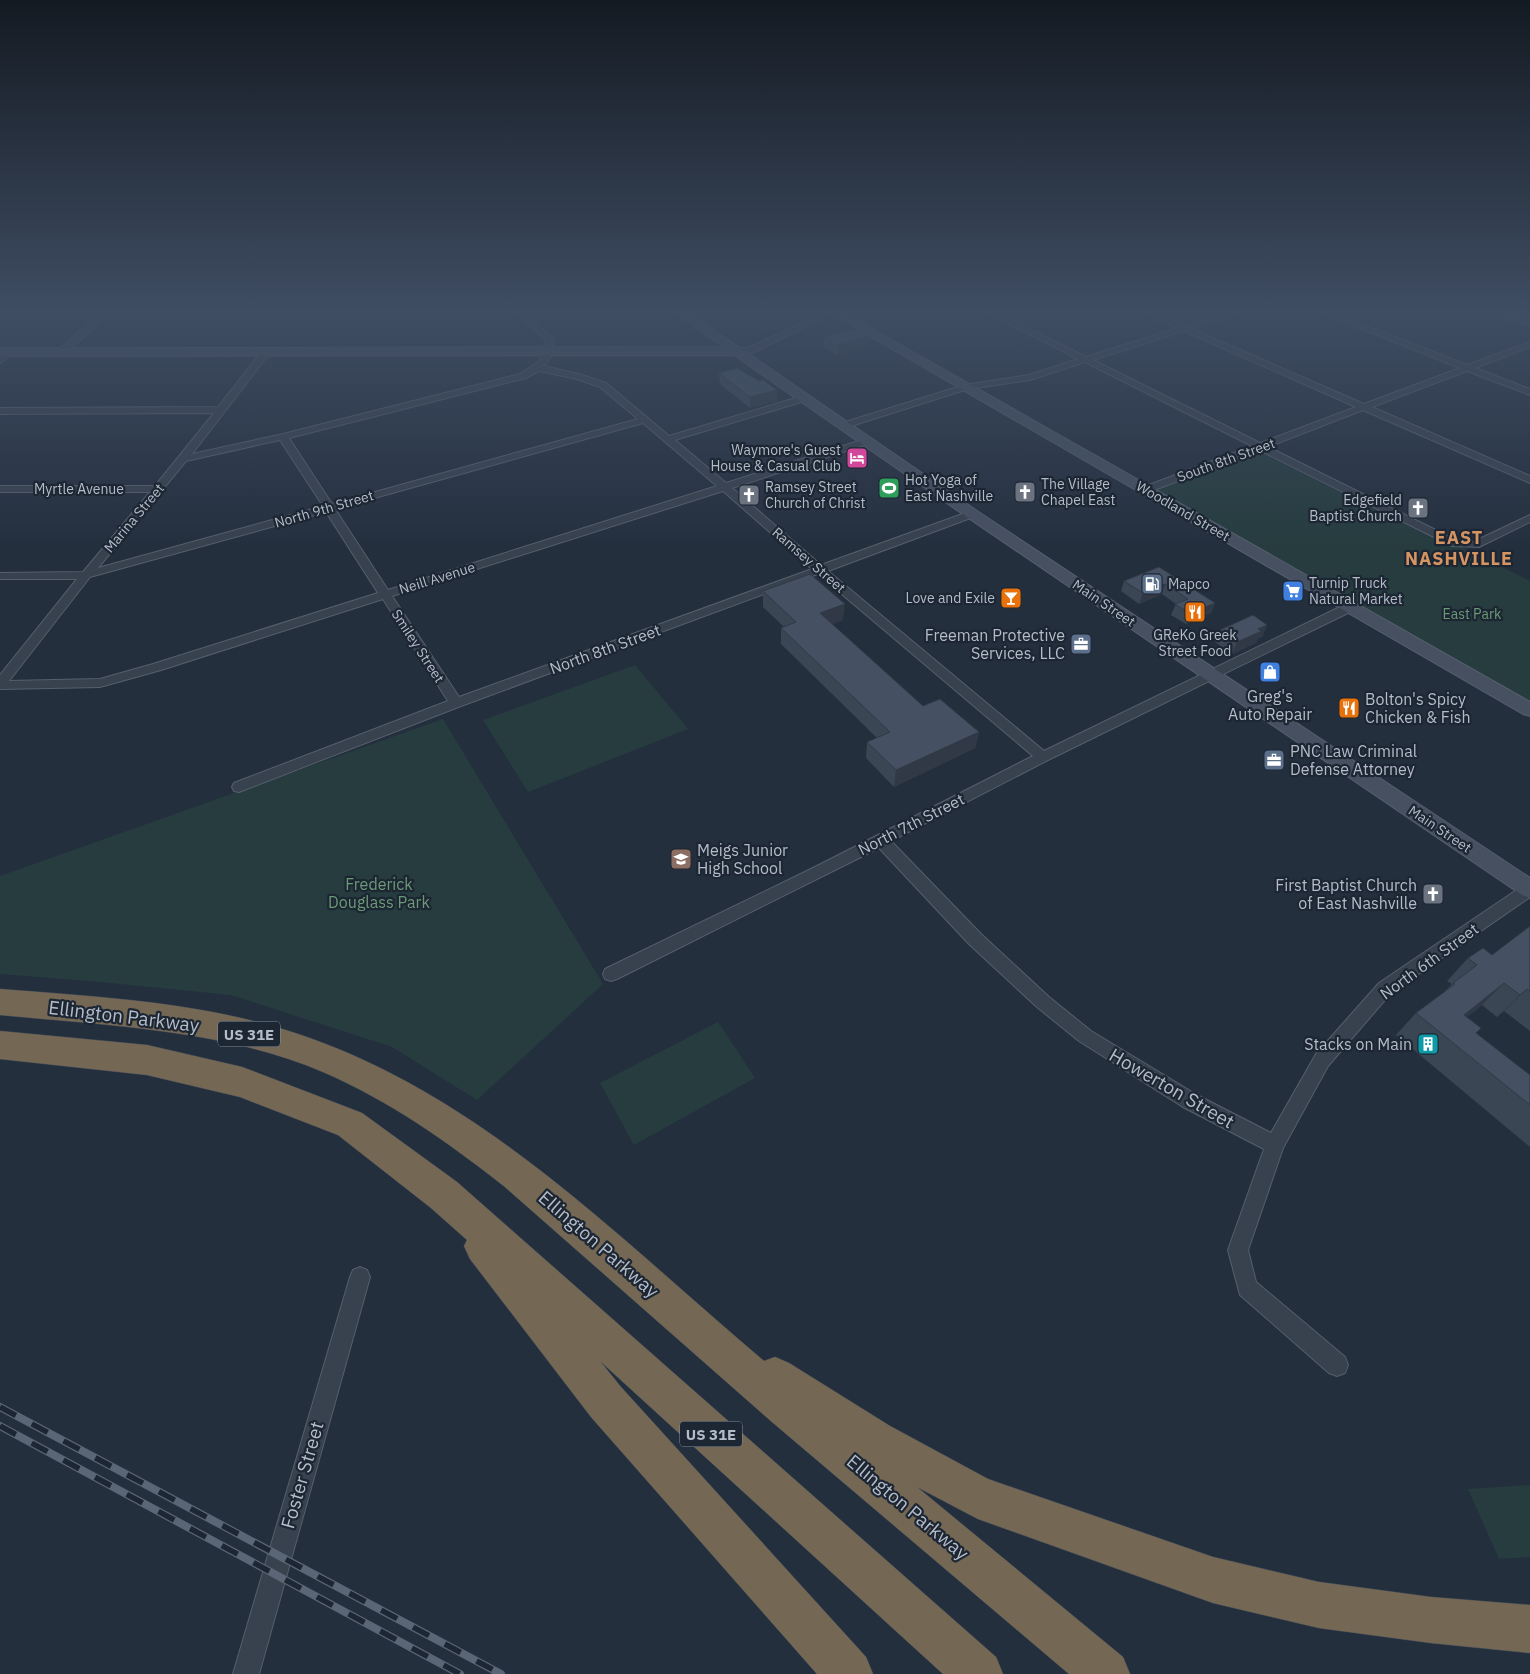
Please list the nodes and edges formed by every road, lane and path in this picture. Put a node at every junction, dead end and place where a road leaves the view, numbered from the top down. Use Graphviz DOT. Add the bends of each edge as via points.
graph roads {
  1 [pos="235,391"];
  2 [pos="464,391"];
  3 [pos="610,391"];
  4 [pos="796,391"];
  5 [pos="954,391"];
  6 [pos="974,391"];
  7 [pos="1149,391"];
  8 [pos="1327,391"];
  9 [pos="1406,391"];
  10 [pos="806,398"];
  11 [pos="1364,407"];
  12 [pos="220,410"];
  13 [pos="0,411"];
  14 [pos="645,420"];
  15 [pos="846,425"];
  16 [pos="283,437"];
  17 [pos="668,439"];
  18 [pos="868,441"];
  19 [pos="1262,447"];
  20 [pos="183,459"];
  21 [pos="1530,480"];
  22 [pos="726,488"];
  23 [pos="0,489"];
  24 [pos="158,489"];
  25 [pos="1145,490"];
  26 [pos="328,508"];
  27 [pos="972,514"];
  28 [pos="1530,518"];
  29 [pos="820,570"];
  30 [pos="0,576"];
  31 [pos="86,576"];
  32 [pos="384,594"];
  33 [pos="1350,607"];
  34 [pos="1212,675"];
  35 [pos="0,685"];
  36 [pos="456,703"];
  37 [pos="1530,710"];
  38 [pos="1043,757"];
  39 [pos="239,787"];
  40 [pos="880,839"];
  41 [pos="1530,889"];
  42 [pos="611,974"];
  43 [pos="0,1002"];
  44 [pos="0,1045"];
  45 [pos="1275,1145"];
  46 [pos="444,1195"];
  47 [pos="360,1276"];
  48 [pos="682,1318"];
  49 [pos="1337,1365"];
  50 [pos="1530,1629"];
  51 [pos="246,1674"];
  52 [pos="849,1674"];
  53 [pos="979,1674"];
  54 [pos="1106,1674"];
  1 -- 12 [label="street, Marina Street"];
  2 -- 16 [label="street"];
  3 -- 14 [label="street, Ramsey Street"];
  4 -- 10 [label="street, Main Street"];
  5 -- 15 [label="street"];
  6 -- 25 [label="street, Woodland Street"];
  7 -- 19 [label="street"];
  8 -- 11 [label="street"];
  9 -- 11 [label="street, South 8th Street"];
  10 -- 15 [label="street, Main Street"];
  10 -- 17 [label="street"];
  11 -- 19 [label="street, South 8th Street"];
  11 -- 21 [label="street"];
  12 -- 13 [label="street"];
  12 -- 20 [label="street, Marina Street"];
  14 -- 17 [label="street, Ramsey Street"];
  14 -- 26 [label="street, North 9th Street"];
  15 -- 18 [label="street, Main Street"];
  16 -- 20 [label="street"];
  16 -- 26 [label="street, Smiley Street"];
  17 -- 22 [label="street, Ramsey Street"];
  18 -- 22 [label="street, Neill Avenue"];
  18 -- 27 [label="street, Main Street"];
  19 -- 25 [label="street, South 8th Street"];
  19 -- 28 [label="street" via="1456,544 1475,545"];
  20 -- 24 [label="street, Marina Street"];
  22 -- 29 [label="street, Ramsey Street"];
  22 -- 32 [label="street, Neill Avenue"];
  23 -- 24 [label="street, Myrtle Avenue"];
  24 -- 31 [label="street, Marina Street"];
  25 -- 33 [label="street, Woodland Street"];
  26 -- 31 [label="street, North 9th Street"];
  26 -- 32 [label="street, Smiley Street"];
  27 -- 29 [label="street, North 8th Street"];
  27 -- 34 [label="street, Main Street"];
  29 -- 36 [label="street, North 8th Street"];
  29 -- 38 [label="street, Ramsey Street"];
  30 -- 31 [label="street, North 9th Street"];
  31 -- 35 [label="street, Marina Street"];
  32 -- 35 [label="street, Neill Avenue" via="157,668 100,683"];
  32 -- 36 [label="street, Smiley Street"];
  33 -- 34 [label="street, North 7th Street"];
  33 -- 37 [label="street, Woodland Street"];
  34 -- 38 [label="street, North 7th Street"];
  34 -- 41 [label="street, Main Street"];
  36 -- 39 [label="street, North 8th Street"];
  38 -- 40 [label="street, North 7th Street"];
  40 -- 42 [label="street, North 7th Street"];
  40 -- 45 [label="street, Howerton Street" via="975,939 1085,1036 1190,1101"];
  41 -- 45 [label="street, North 6th Street" via="1385,988 1322,1060"];
  43 -- 48 [label="highway, Ellington Parkway / US 31E" via="170,1018 258,1036 332,1061 367,1077 446,1120 540,1192"];
  44 -- 46 [label="highway, US 31E" via="147,1060 242,1082 350,1124"];
  45 -- 49 [label="street" via="1238,1250 1247,1288"];
  46 -- 52 [label="highway" via="606,1402"];
  46 -- 53 [label="highway, US 31E"];
  47 -- 51 [label="street, Foster Street"];
  48 -- 50 [label="highway" via="875,1441 978,1497 1213,1580 1319,1605"];
  48 -- 54 [label="highway, Ellington Parkway / US 31E"];
}
